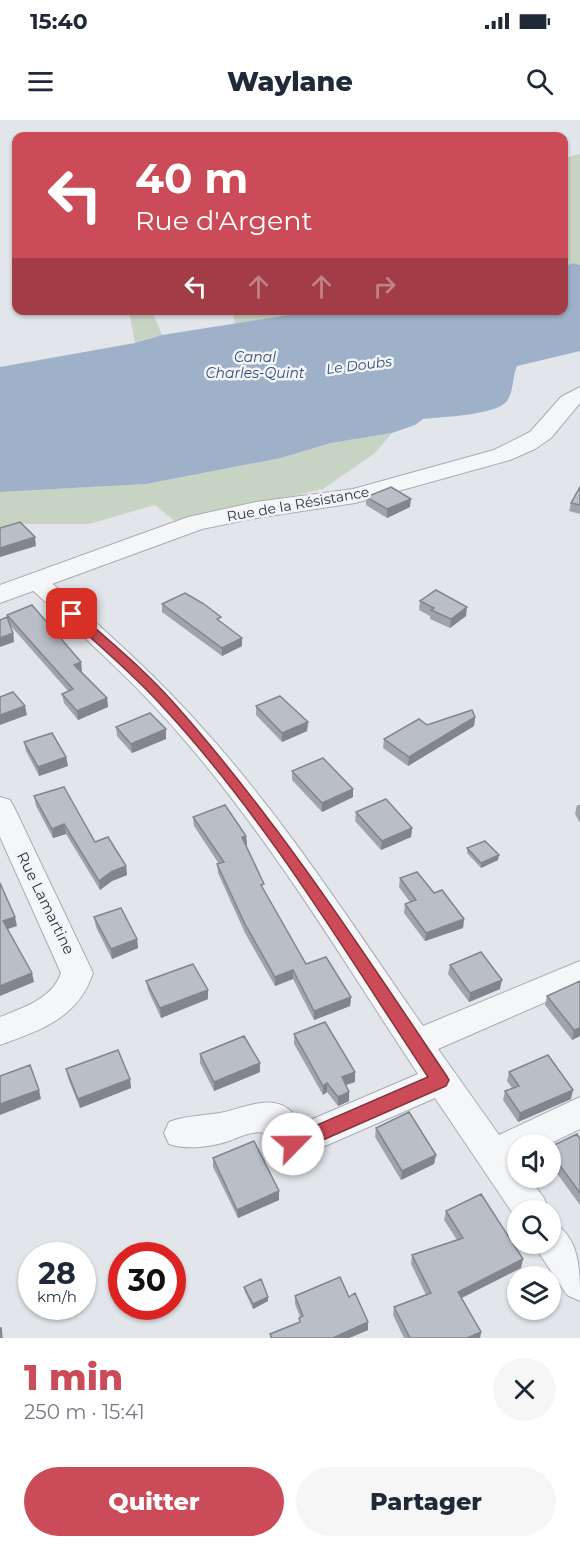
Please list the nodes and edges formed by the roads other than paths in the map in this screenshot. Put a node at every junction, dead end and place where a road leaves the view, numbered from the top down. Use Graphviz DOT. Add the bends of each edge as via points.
graph roads {
  1 [pos="580,394"];
  2 [pos="37,582"];
  3 [pos="0,595"];
  4 [pos="0,807"];
  5 [pos="580,973"];
  6 [pos="0,1031"];
  7 [pos="416,1044"];
  8 [pos="440,1080"];
  9 [pos="580,1112"];
  10 [pos="182,1133"];
  11 [pos="493,1155"];
  12 [pos="524,1200"];
  13 [pos="560,1254"];
  14 [pos="580,1282"];
  1 -- 2 [label="street, Rue de la Résistance" via="562,406 546,431 502,455 355,496 197,522"];
  2 -- 3 [label="street, Rue de la Résistance"];
  2 -- 7 [label="street" via="143,678 209,753 302,873"];
  4 -- 6 [label="street, Rue Lamartine" via="77,973 75,984 58,1003"];
  5 -- 7 [label="street"];
  7 -- 8 [label="street"];
  8 -- 10 [label="street" via="293,1144 283,1125 269,1117"];
  8 -- 11 [label="street"];
  9 -- 11 [label="street"];
  11 -- 12 [label="street"];
  13 -- 14 [label="street"];
}
